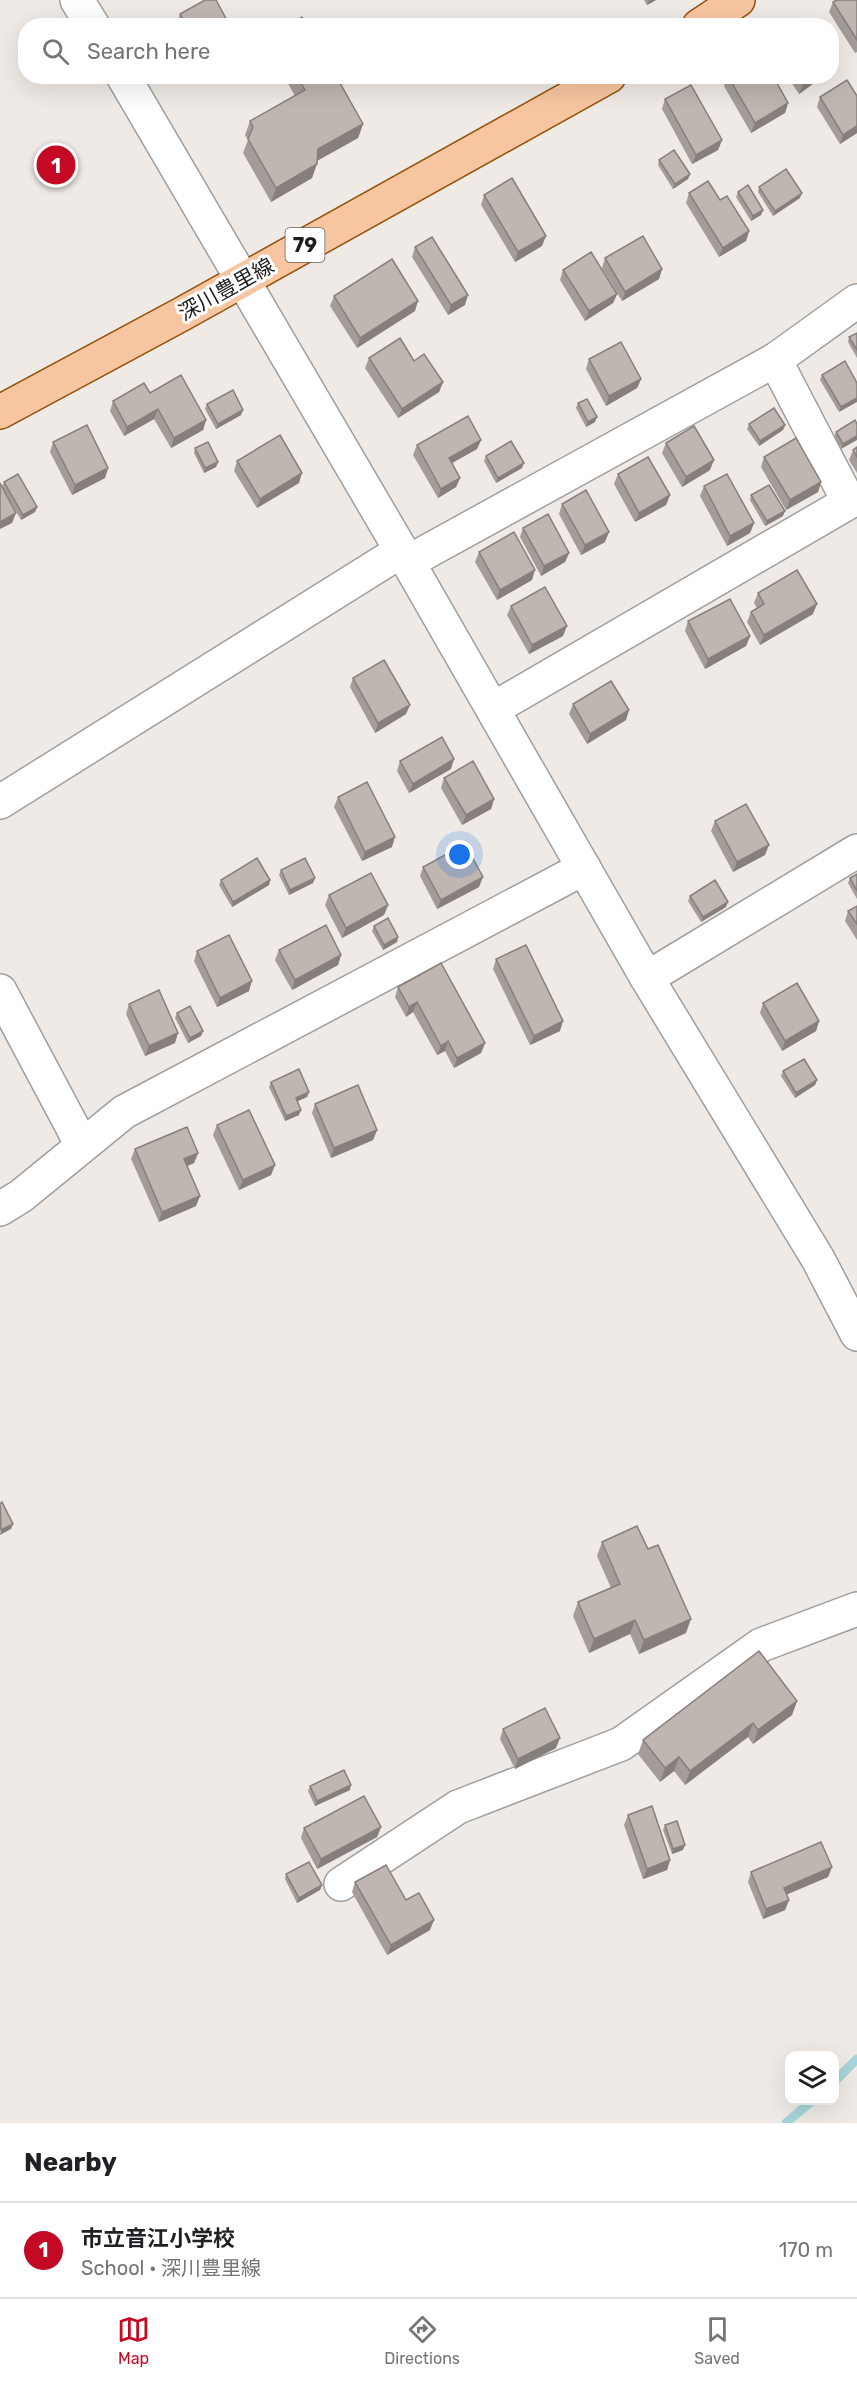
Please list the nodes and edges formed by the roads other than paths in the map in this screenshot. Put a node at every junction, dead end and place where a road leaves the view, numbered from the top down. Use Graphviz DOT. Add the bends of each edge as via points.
graph roads {
  1 [pos="77,0"];
  2 [pos="738,0"];
  3 [pos="88,18"];
  4 [pos="711,18"];
  5 [pos="128,84"];
  6 [pos="595,84"];
  7 [pos="244,280"];
  8 [pos="857,301"];
  9 [pos="775,360"];
  10 [pos="0,412"];
  11 [pos="404,556"];
  12 [pos="493,709"];
  13 [pos="0,802"];
  14 [pos="857,851"];
  15 [pos="584,868"];
  16 [pos="647,978"];
  17 [pos="1,996"];
  18 [pos="82,1145"];
  19 [pos="0,1209"];
  20 [pos="857,1334"];
  21 [pos="857,1609"];
  22 [pos="342,1884"];
  1 -- 3 [label="street"];
  2 -- 4 [label="main road"];
  5 -- 7 [label="street"];
  6 -- 7 [label="main road, 深川豊里線 / 79"];
  7 -- 10 [label="main road, 深川豊里線 / 79"];
  7 -- 11 [label="street"];
  8 -- 9 [label="street"];
  9 -- 11 [label="street"];
  9 -- 12 [label="street" via="849,502"];
  11 -- 12 [label="street"];
  11 -- 13 [label="street"];
  12 -- 15 [label="street"];
  14 -- 16 [label="street"];
  15 -- 16 [label="street"];
  15 -- 18 [label="street" via="124,1112"];
  16 -- 20 [label="street" via="818,1259"];
  17 -- 18 [label="street"];
  18 -- 19 [label="street"];
  21 -- 22 [label="street" via="761,1645 621,1744 458,1807"];
}
